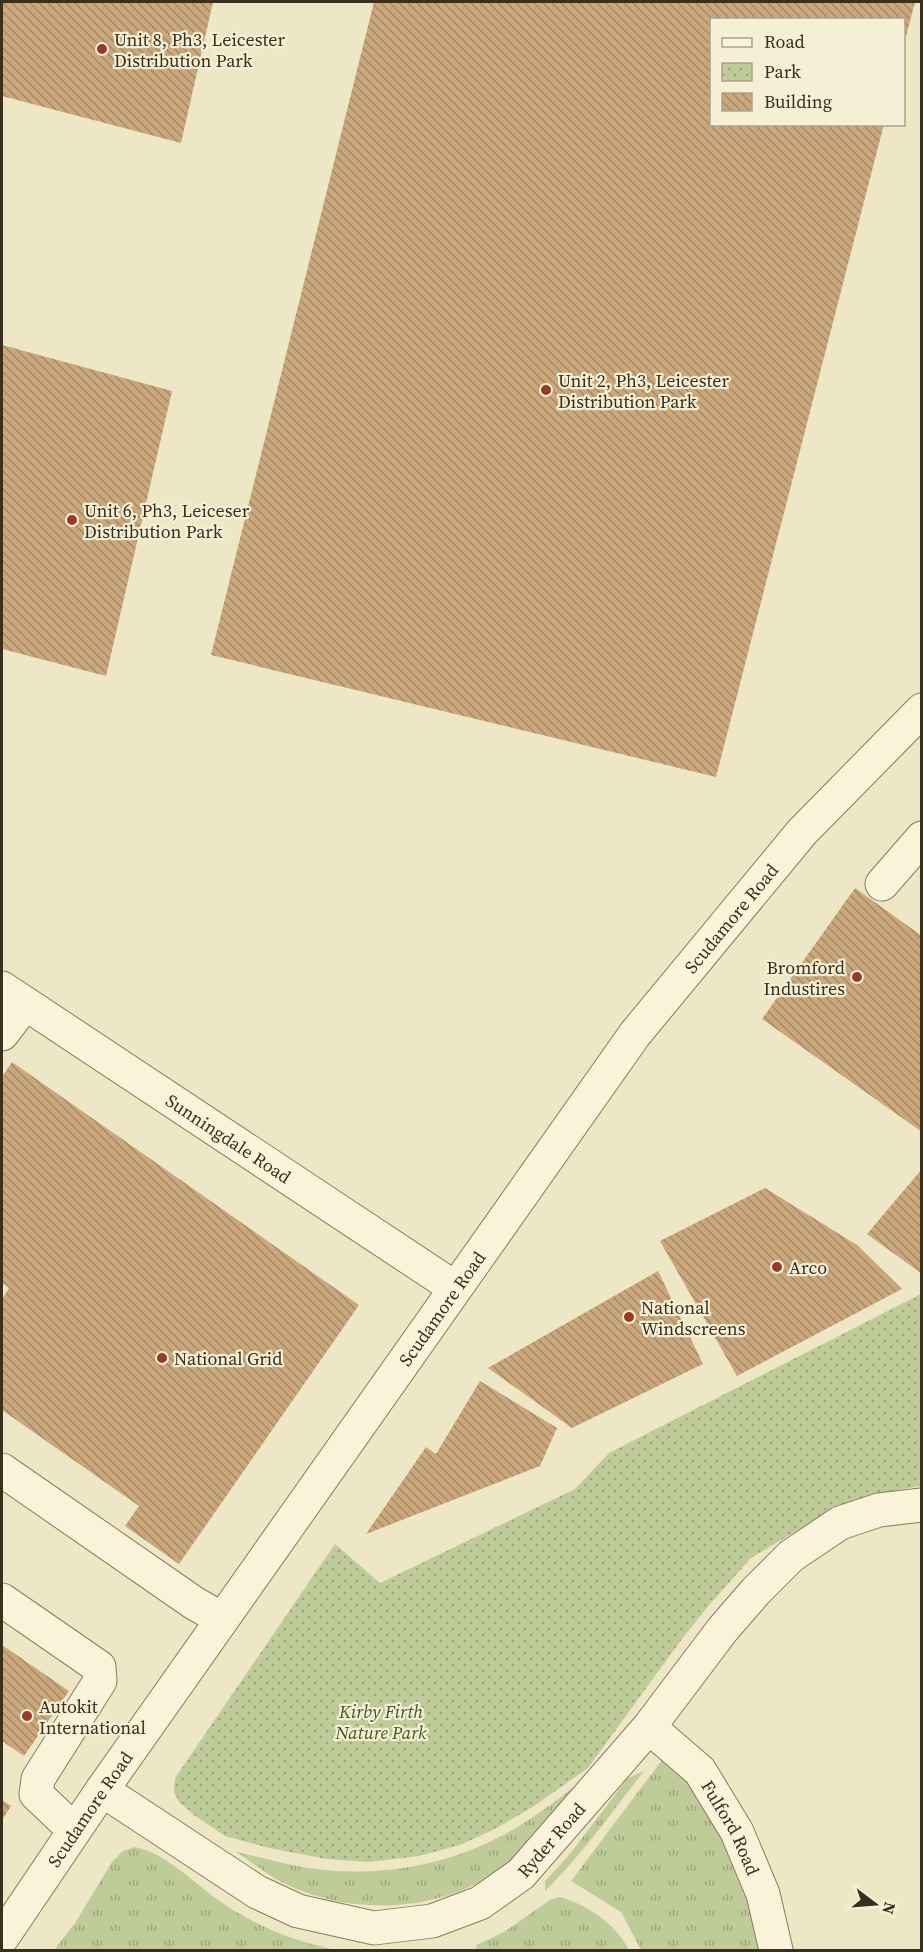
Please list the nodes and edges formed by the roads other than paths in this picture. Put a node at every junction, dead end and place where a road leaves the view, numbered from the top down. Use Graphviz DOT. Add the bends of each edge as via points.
graph roads {
  1 [pos="921,710"];
  2 [pos="921,838"];
  3 [pos="882,884"];
  4 [pos="13,996"];
  5 [pos="2,1034"];
  6 [pos="455,1288"];
  7 [pos="2,1470"];
  8 [pos="921,1508"];
  9 [pos="2,1600"];
  10 [pos="222,1619"];
  11 [pos="649,1726"];
  12 [pos="102,1790"];
  13 [pos="74,1830"];
  14 [pos="2,1938"];
  15 [pos="373,1939"];
  16 [pos="776,1950"];
  1 -- 6 [label="street, Scudamore Road" via="802,832 635,1034"];
  2 -- 3 [label="street"];
  4 -- 5 [label="street"];
  4 -- 6 [label="street, Sunningdale Road"];
  6 -- 10 [label="street, Scudamore Road"];
  7 -- 10 [label="street"];
  8 -- 11 [label="street, Ryder Road" via="879,1510 840,1523 791,1556 723,1629"];
  9 -- 13 [label="street" via="99,1666 100,1681 38,1779 36,1794"];
  10 -- 12 [label="street, Scudamore Road"];
  11 -- 15 [label="street, Ryder Road" via="521,1874 480,1903"];
  11 -- 16 [label="street, Fulford Road" via="700,1771 737,1832 763,1894"];
  12 -- 13 [label="street, Scudamore Road"];
  12 -- 15 [label="street, Ryder Road" via="257,1892"];
  13 -- 14 [label="street, Scudamore Road"];
}
